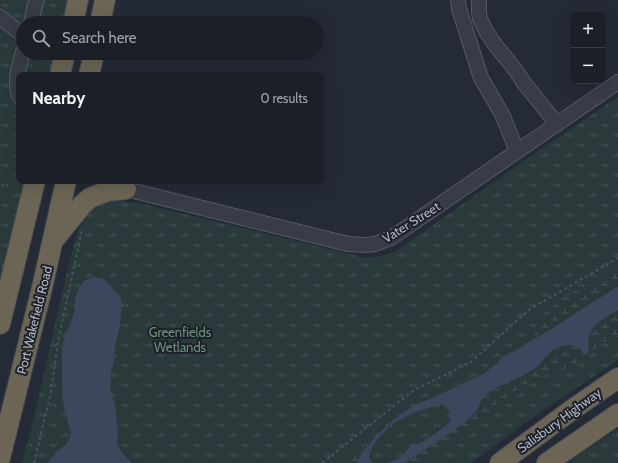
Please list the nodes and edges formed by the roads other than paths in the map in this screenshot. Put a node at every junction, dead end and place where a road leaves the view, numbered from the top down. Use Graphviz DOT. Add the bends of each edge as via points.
graph roads {
  1 [pos="38,0"];
  2 [pos="78,0"];
  3 [pos="105,0"];
  4 [pos="458,0"];
  5 [pos="479,0"];
  6 [pos="32,16"];
  7 [pos="75,16"];
  8 [pos="102,16"];
  9 [pos="0,17"];
  10 [pos="16,30"];
  11 [pos="21,60"];
  12 [pos="63,60"];
  13 [pos="92,60"];
  14 [pos="18,72"];
  15 [pos="61,72"];
  16 [pos="90,72"];
  17 [pos="618,82"];
  18 [pos="557,124"];
  19 [pos="517,151"];
  20 [pos="33,184"];
  21 [pos="65,184"];
  22 [pos="118,185"];
  23 [pos="54,239"];
  24 [pos="0,324"];
  25 [pos="618,378"];
  26 [pos="618,414"];
  27 [pos="0,458"];
  28 [pos="500,463"];
  29 [pos="547,463"];
  1 -- 6 [label="street"];
  2 -- 7 [label="highway"];
  3 -- 8 [label="highway"];
  4 -- 19 [label="street" via="481,78 502,114"];
  5 -- 18 [label="street" via="478,12 487,33"];
  9 -- 10 [label="street"];
  11 -- 14 [label="street"];
  12 -- 15 [label="highway"];
  13 -- 16 [label="highway"];
  17 -- 18 [label="street, Vater Street"];
  18 -- 19 [label="street, Vater Street"];
  19 -- 22 [label="street, Vater Street" via="391,238 364,245 348,244"];
  20 -- 24 [label="highway"];
  21 -- 23 [label="highway, Port Wakefield Road"];
  22 -- 23 [label="highway" via="114,190 90,198"];
  23 -- 27 [label="highway, Port Wakefield Road"];
  25 -- 28 [label="highway, Salisbury Highway"];
  26 -- 29 [label="highway"];
}
